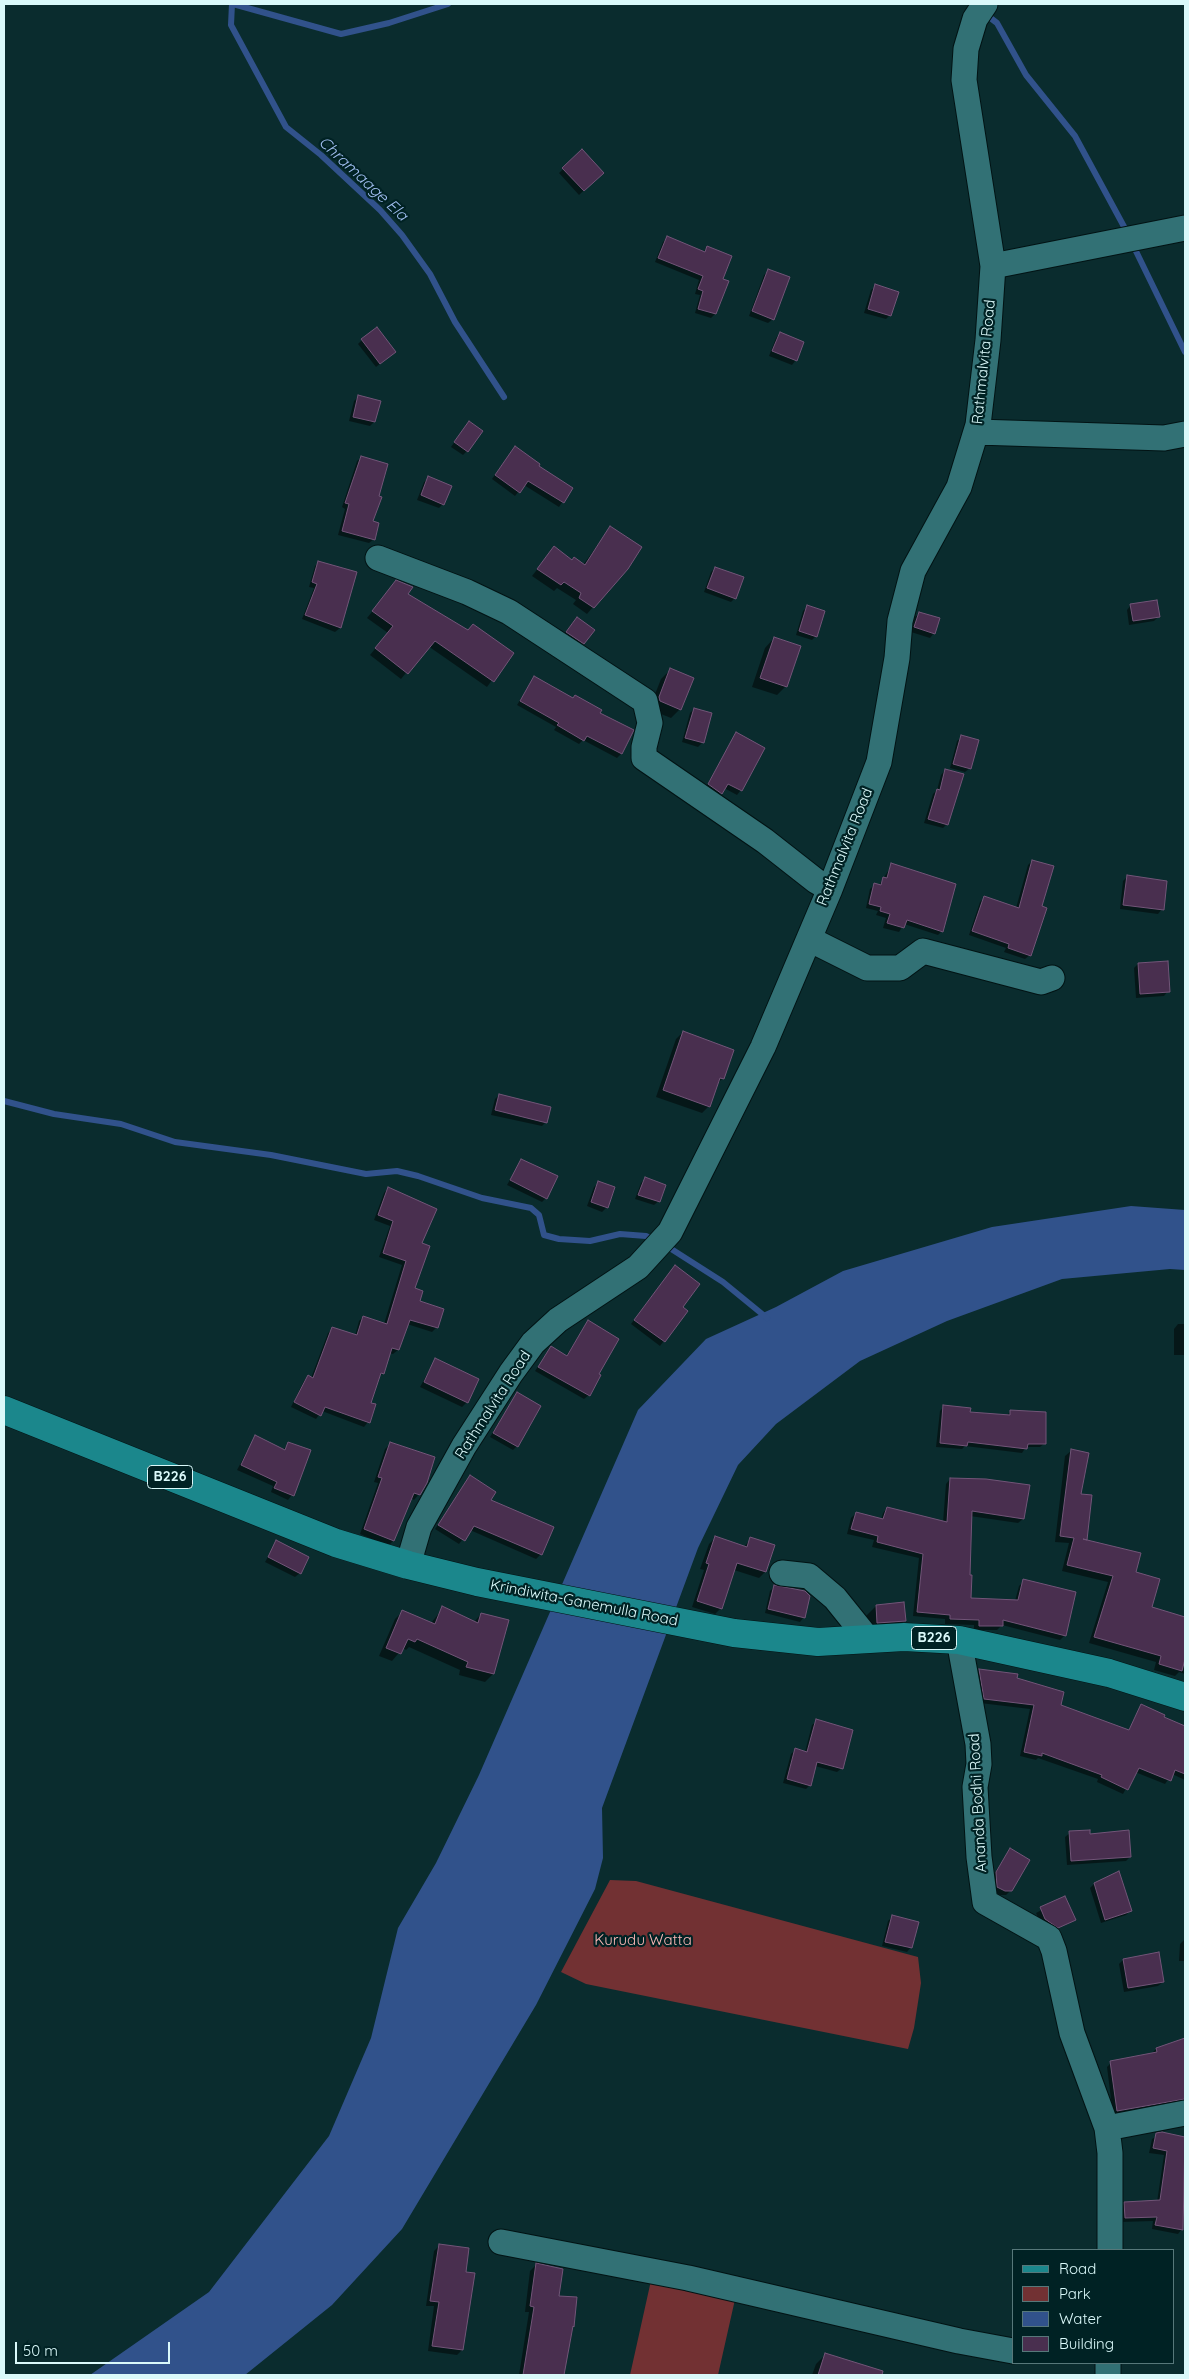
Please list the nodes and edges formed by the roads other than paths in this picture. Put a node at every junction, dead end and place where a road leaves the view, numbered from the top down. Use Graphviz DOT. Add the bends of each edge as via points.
graph roads {
  1 [pos="980,11"];
  2 [pos="1185,228"];
  3 [pos="993,266"];
  4 [pos="977,432"];
  5 [pos="1185,434"];
  6 [pos="378,558"];
  7 [pos="830,889"];
  8 [pos="809,938"];
  9 [pos="1052,978"];
  10 [pos="4,1410"];
  11 [pos="408,1565"];
  12 [pos="782,1574"];
  13 [pos="868,1639"];
  14 [pos="960,1640"];
  15 [pos="1185,1697"];
  16 [pos="1185,2114"];
  17 [pos="1107,2128"];
  18 [pos="501,2242"];
  19 [pos="1110,2249"];
  20 [pos="1012,2351"];
  1 -- 3 [label="street, Rathmalvita Road" via="966,49 964,80"];
  2 -- 3 [label="street"];
  3 -- 4 [label="street, Rathmalvita Road"];
  4 -- 5 [label="street" via="1164,438"];
  4 -- 7 [label="street, Rathmalvita Road" via="959,487 913,571 900,621 879,762"];
  6 -- 7 [label="street" via="509,612 645,701 650,723 644,758"];
  7 -- 8 [label="street, Rathmalvita Road"];
  8 -- 9 [label="street" via="867,968 900,968 923,951 1041,982"];
  8 -- 11 [label="street, Rathmalvita Road" via="763,1047 665,1240 638,1268 558,1320 534,1343 464,1446 419,1527"];
  10 -- 11 [label="main road, Krindiwita-Ganemulla Road / B226" via="336,1543"];
  11 -- 13 [label="main road, Krindiwita-Ganemulla Road / B226" via="734,1633 818,1642"];
  12 -- 13 [label="street" via="809,1576 835,1598"];
  13 -- 14 [label="main road, Krindiwita-Ganemulla Road / B226"];
  14 -- 15 [label="main road, Krindiwita-Ganemulla Road / B226" via="1109,1673"];
  14 -- 17 [label="street, Ananda Bodhi Road" via="978,1744 976,1796 985,1902 1049,1938 1072,2033"];
  16 -- 17 [label="street"];
  17 -- 19 [label="street, Ananda Bodhi Road" via="1111,2187"];
  18 -- 20 [label="street" via="688,2278"];
}
